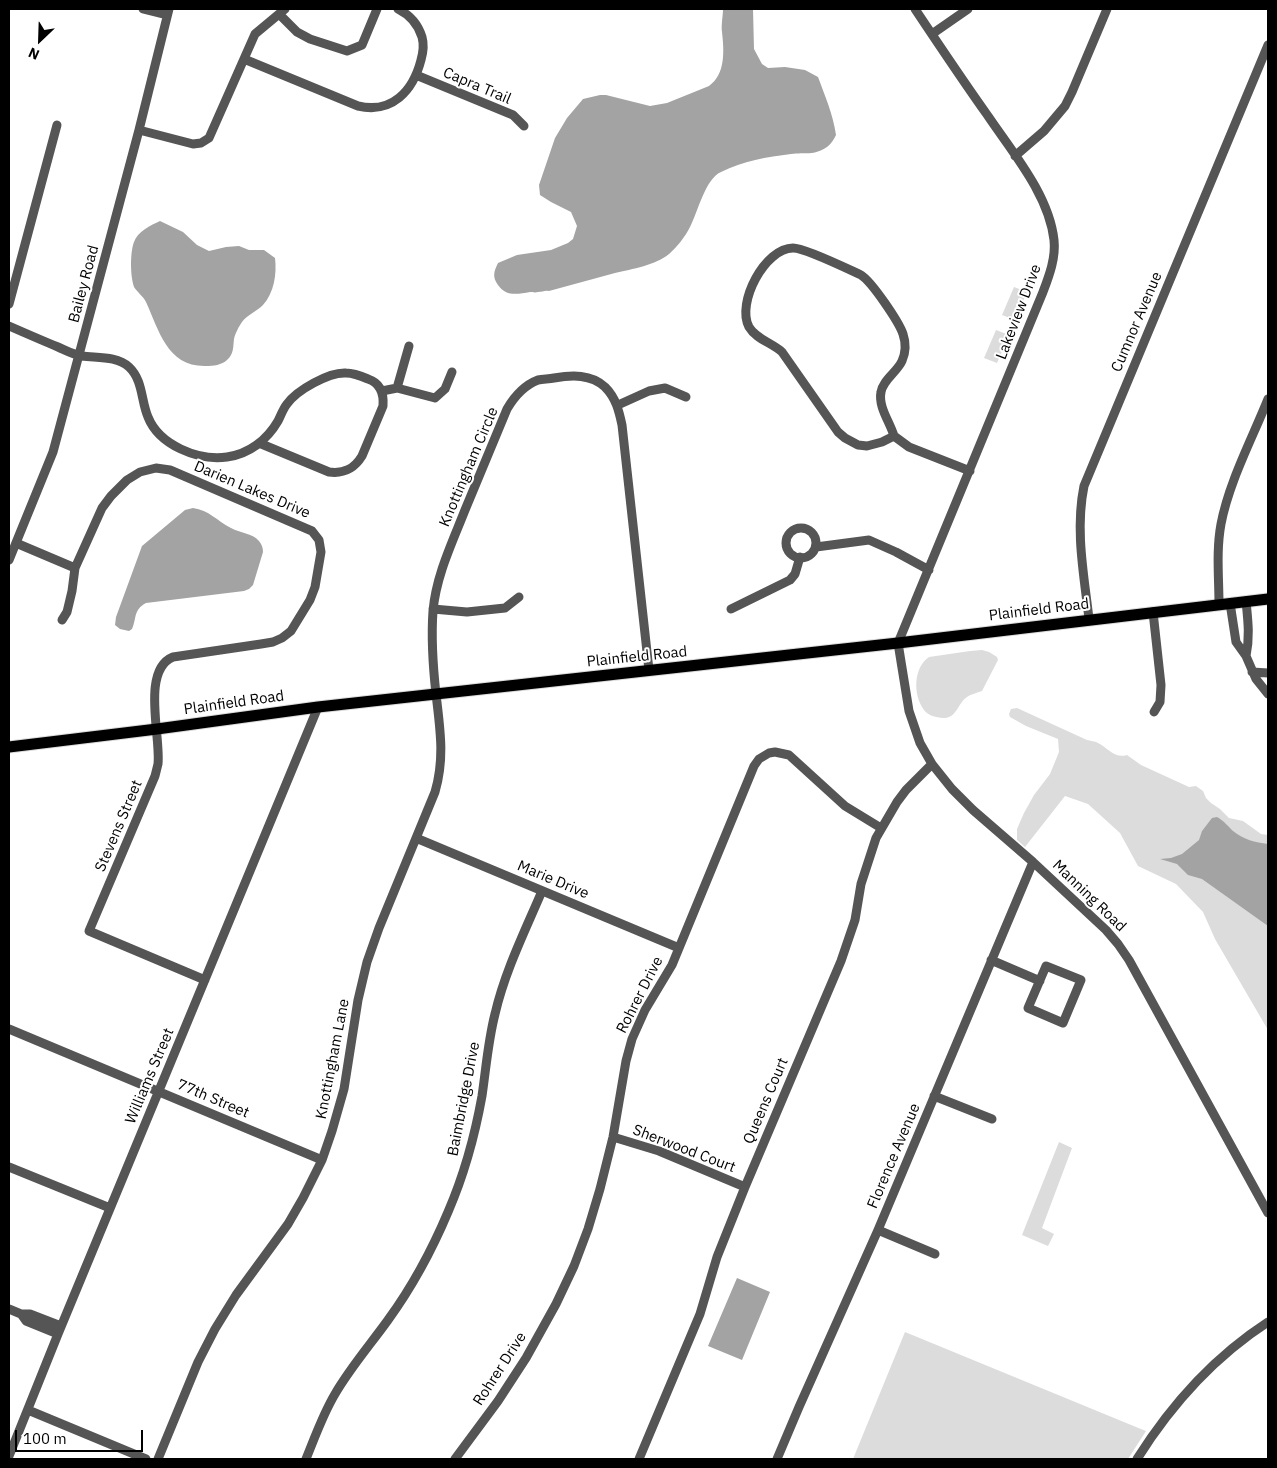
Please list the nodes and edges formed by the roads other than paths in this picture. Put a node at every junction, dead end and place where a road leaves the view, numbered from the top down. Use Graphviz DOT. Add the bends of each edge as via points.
graph roads {
  1 [pos="143,9"];
  2 [pos="377,9"];
  3 [pos="398,9"];
  4 [pos="914,9"];
  5 [pos="968,9"];
  6 [pos="1107,9"];
  7 [pos="282,11"];
  8 [pos="168,12"];
  9 [pos="932,34"];
  10 [pos="1268,45"];
  11 [pos="244,59"];
  12 [pos="416,75"];
  13 [pos="57,125"];
  14 [pos="524,126"];
  15 [pos="139,130"];
  16 [pos="1015,156"];
  17 [pos="9,304"];
  18 [pos="9,326"];
  19 [pos="409,346"];
  20 [pos="79,356"];
  21 [pos="452,372"];
  22 [pos="397,388"];
  23 [pos="382,391"];
  24 [pos="686,397"];
  25 [pos="1268,400"];
  26 [pos="618,405"];
  27 [pos="894,436"];
  28 [pos="259,443"];
  29 [pos="970,471"];
  30 [pos="16,543"];
  31 [pos="816,546"];
  32 [pos="800,557"];
  33 [pos="9,560"];
  34 [pos="75,568"];
  35 [pos="929,570"];
  36 [pos="519,596"];
  37 [pos="1268,599"];
  38 [pos="1246,601"];
  39 [pos="1225,604"];
  40 [pos="433,609"];
  41 [pos="731,609"];
  42 [pos="1153,612"];
  43 [pos="1089,619"];
  44 [pos="62,620"];
  45 [pos="898,643"];
  46 [pos="1246,656"];
  47 [pos="650,670"];
  48 [pos="1252,672"];
  49 [pos="1268,673"];
  50 [pos="436,694"];
  51 [pos="1268,694"];
  52 [pos="318,706"];
  53 [pos="1154,712"];
  54 [pos="157,729"];
  55 [pos="9,747"];
  56 [pos="932,764"];
  57 [pos="880,828"];
  58 [pos="416,838"];
  59 [pos="1033,862"];
  60 [pos="542,891"];
  61 [pos="679,948"];
  62 [pos="991,960"];
  63 [pos="205,980"];
  64 [pos="1040,980"];
  65 [pos="9,1029"];
  66 [pos="158,1091"];
  67 [pos="934,1096"];
  68 [pos="992,1119"];
  69 [pos="613,1137"];
  70 [pos="322,1160"];
  71 [pos="9,1167"];
  72 [pos="745,1187"];
  73 [pos="110,1208"];
  74 [pos="1268,1213"];
  75 [pos="878,1230"];
  76 [pos="935,1254"];
  77 [pos="9,1309"];
  78 [pos="1268,1322"];
  79 [pos="59,1330"];
  80 [pos="28,1410"];
  81 [pos="9,1456"];
  82 [pos="146,1459"];
  83 [pos="158,1459"];
  84 [pos="306,1459"];
  85 [pos="455,1459"];
  86 [pos="639,1459"];
  87 [pos="777,1459"];
  88 [pos="1137,1459"];
  1 -- 8 [label="street"];
  2 -- 7 [label="street" via="362,45 347,51 296,32"];
  3 -- 12 [label="street" via="411,17 423,39"];
  4 -- 9 [label="street, Lakeview Drive"];
  5 -- 9 [label="street"];
  6 -- 16 [label="street" via="1065,106 1044,132"];
  7 -- 11 [label="street" via="255,34"];
  8 -- 15 [label="street, Bailey Road"];
  9 -- 16 [label="street, Lakeview Drive"];
  10 -- 43 [label="street, Cumnor Avenue" via="1084,486 1079,520"];
  11 -- 12 [label="street" via="364,108 394,102"];
  11 -- 15 [label="street" via="209,138 193,144"];
  12 -- 14 [label="street, Capra Trail" via="512,115"];
  13 -- 17 [label="street"];
  15 -- 20 [label="street, Bailey Road"];
  16 -- 29 [label="street, Lakeview Drive" via="1045,205 1053,232 1054,250 1043,292"];
  18 -- 20 [label="street"];
  19 -- 22 [label="street"];
  20 -- 28 [label="street" via="118,360 126,364 138,380 152,426 172,444 199,455 218,457 238,454"];
  20 -- 30 [label="street, Bailey Road" via="53,452"];
  21 -- 22 [label="street" via="445,389 435,398"];
  22 -- 23 [label="street"];
  23 -- 28 [label="street" via="374,382 355,374 338,373 326,377 292,398 271,431"];
  23 -- 28 [label="street" via="383,406 362,456 349,470 329,472"];
  24 -- 26 [label="street" via="664,388 649,390"];
  25 -- 39 [label="street" via="1225,508 1218,560"];
  26 -- 40 [label="street, Knottingham Circle" via="601,384 581,376 538,380 516,396 448,550"];
  26 -- 47 [label="street, Knottingham Circle"];
  27 -- 27 [label="street" via="867,446 845,438 782,352 749,328 746,320 748,296 762,269 774,256 786,249 804,250 861,275 876,290 902,332 905,344 902,362 881,392 882,406"];
  27 -- 29 [label="street" via="909,447"];
  29 -- 35 [label="street, Lakeview Drive"];
  30 -- 33 [label="street, Bailey Road"];
  30 -- 34 [label="street"];
  31 -- 32 [label="street" via="810,555"];
  31 -- 32 [label="street" via="812,532 803,528 794,530 788,536 787,546 791,554"];
  31 -- 35 [label="street" via="869,540"];
  32 -- 41 [label="street" via="796,574 790,580"];
  34 -- 44 [label="street, Darien Lakes Drive" via="67,612"];
  34 -- 54 [label="street, Darien Lakes Drive" via="102,508 111,496 127,480 156,468 170,470 288,520 312,531 319,540 321,552 315,587 290,631 273,642 168,659 157,676"];
  35 -- 45 [label="street, Lakeview Drive"];
  36 -- 40 [label="street" via="505,608 467,612"];
  37 -- 38 [label="main road, Plainfield Road"];
  38 -- 39 [label="main road, Plainfield Road"];
  38 -- 46 [label="street" via="1249,642"];
  39 -- 42 [label="main road, Plainfield Road"];
  39 -- 46 [label="street" via="1236,642"];
  40 -- 50 [label="street, Knottingham Circle" via="432,653"];
  42 -- 43 [label="main road, Plainfield Road"];
  42 -- 53 [label="street" via="1161,685 1160,702"];
  43 -- 45 [label="main road, Plainfield Road"];
  45 -- 47 [label="main road, Plainfield Road"];
  45 -- 56 [label="street, Manning Road" via="909,711 920,743"];
  46 -- 48 [label="street"];
  47 -- 50 [label="main road, Plainfield Road"];
  48 -- 49 [label="street"];
  48 -- 51 [label="street"];
  50 -- 52 [label="main road, Plainfield Road"];
  50 -- 58 [label="street, Knottingham Lane" via="442,749 440,772"];
  52 -- 54 [label="main road, Plainfield Road"];
  52 -- 63 [label="street, Williams Street"];
  54 -- 55 [label="main road, Plainfield Road"];
  54 -- 63 [label="street, Stevens Street" via="158,765 155,776 89,931"];
  56 -- 57 [label="street, Queens Court" via="906,790"];
  56 -- 59 [label="street, Manning Road" via="973,810"];
  57 -- 61 [label="street, Rohrer Drive" via="846,806 789,755 775,752 763,756 754,766"];
  57 -- 72 [label="street, Queens Court" via="861,884 855,920 841,962"];
  58 -- 60 [label="street, Marie Drive"];
  58 -- 70 [label="street, Knottingham Lane" via="367,962 344,1089"];
  59 -- 62 [label="street, Florence Avenue"];
  59 -- 74 [label="street, Manning Road" via="1118,944"];
  60 -- 61 [label="street, Marie Drive"];
  60 -- 84 [label="street, Baimbridge Drive" via="498,1001 475,1130 448,1212 408,1289 334,1395"];
  61 -- 69 [label="street, Rohrer Drive" via="632,1039"];
  62 -- 64 [label="street"];
  62 -- 67 [label="street, Florence Avenue"];
  63 -- 66 [label="street, Williams Street"];
  64 -- 64 [label="street" via="1028,1008 1063,1023 1080,980 1046,966"];
  65 -- 66 [label="street, 77th Street"];
  66 -- 70 [label="street, 77th Street"];
  66 -- 73 [label="street, Williams Street"];
  67 -- 68 [label="street"];
  67 -- 75 [label="street, Florence Avenue"];
  69 -- 72 [label="street, Sherwood Court" via="658,1151"];
  69 -- 85 [label="street, Rohrer Drive" via="588,1229 556,1304 516,1374"];
  70 -- 83 [label="street, Knottingham Lane" via="288,1224 236,1294 215,1329"];
  71 -- 73 [label="street"];
  72 -- 86 [label="street, Queens Court" via="717,1257 700,1314"];
  73 -- 79 [label="street, Williams Street"];
  75 -- 76 [label="street"];
  75 -- 87 [label="street, Florence Avenue"];
  77 -- 79 [label="street" via="21,1314 26,1321"];
  78 -- 88 [label="street" via="1201,1377 1167,1415"];
  79 -- 80 [label="street, Williams Street"];
  80 -- 81 [label="street, Williams Street"];
  80 -- 82 [label="street"];
}
